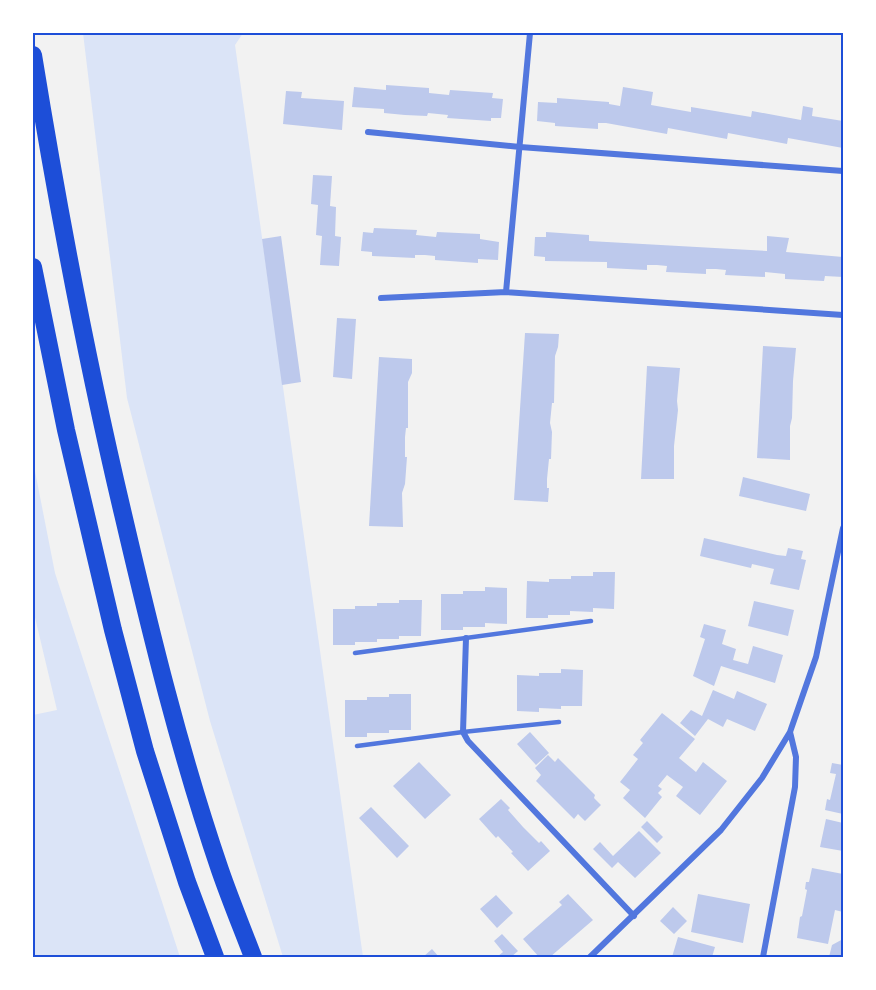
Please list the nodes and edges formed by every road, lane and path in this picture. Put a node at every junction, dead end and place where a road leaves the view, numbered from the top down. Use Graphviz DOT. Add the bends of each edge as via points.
graph roads {
  1 [pos="530,33"];
  2 [pos="33,56"];
  3 [pos="368,132"];
  4 [pos="520,147"];
  5 [pos="843,171"];
  6 [pos="33,267"];
  7 [pos="506,292"];
  8 [pos="381,297"];
  9 [pos="843,315"];
  10 [pos="843,528"];
  11 [pos="591,621"];
  12 [pos="466,638"];
  13 [pos="355,653"];
  14 [pos="559,722"];
  15 [pos="463,732"];
  16 [pos="790,732"];
  17 [pos="357,746"];
  18 [pos="634,916"];
  19 [pos="215,957"];
  20 [pos="253,957"];
  21 [pos="590,957"];
  22 [pos="763,957"];
  1 -- 4 [label="street"];
  2 -- 20 [label="highway" via="75,293 149,628 180,743"];
  3 -- 4 [label="street"];
  4 -- 5 [label="street"];
  4 -- 7 [label="street"];
  6 -- 19 [label="highway" via="113,630 145,751"];
  7 -- 8 [label="street"];
  7 -- 9 [label="street"];
  10 -- 16 [label="street" via="816,657"];
  11 -- 12 [label="lane"];
  12 -- 13 [label="lane"];
  12 -- 15 [label="street"];
  14 -- 15 [label="lane"];
  15 -- 17 [label="lane"];
  15 -- 18 [label="street"];
  16 -- 18 [label="street" via="762,778 721,830"];
  16 -- 22 [label="street" via="796,757 795,787"];
  18 -- 21 [label="street"];
}
